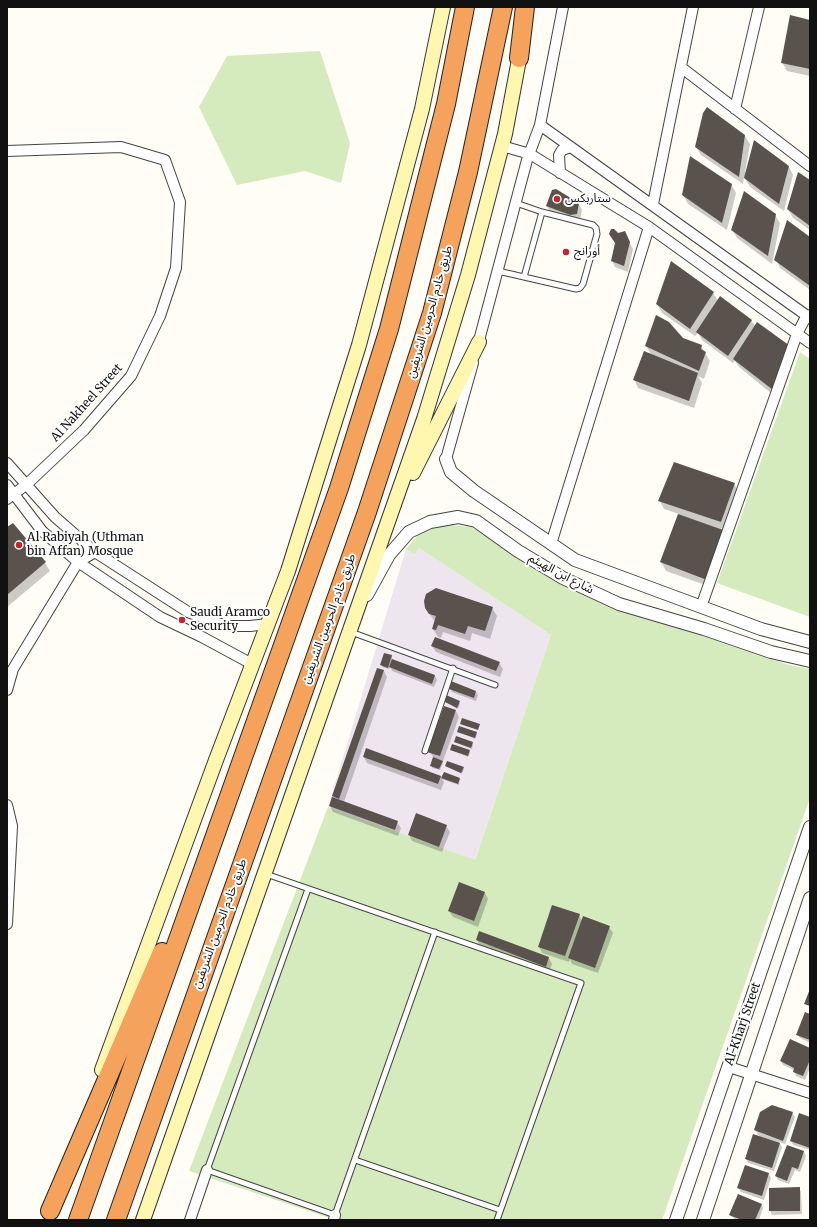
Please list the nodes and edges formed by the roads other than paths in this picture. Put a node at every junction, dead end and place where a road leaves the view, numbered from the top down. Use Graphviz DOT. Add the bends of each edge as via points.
graph roads {
  1 [pos="443,7"];
  2 [pos="465,7"];
  3 [pos="503,7"];
  4 [pos="525,7"];
  5 [pos="529,7"];
  6 [pos="563,7"];
  7 [pos="694,7"];
  8 [pos="759,7"];
  9 [pos="519,58"];
  10 [pos="682,68"];
  11 [pos="735,109"];
  12 [pos="540,125"];
  13 [pos="502,146"];
  14 [pos="571,147"];
  15 [pos="7,151"];
  16 [pos="530,154"];
  17 [pos="810,166"];
  18 [pos="560,173"];
  19 [pos="516,203"];
  20 [pos="653,204"];
  21 [pos="542,212"];
  22 [pos="649,227"];
  23 [pos="498,272"];
  24 [pos="524,277"];
  25 [pos="808,316"];
  26 [pos="797,334"];
  27 [pos="479,342"];
  28 [pos="810,343"];
  29 [pos="446,459"];
  30 [pos="7,463"];
  31 [pos="7,485"];
  32 [pos="26,485"];
  33 [pos="11,496"];
  34 [pos="388,523"];
  35 [pos="552,544"];
  36 [pos="95,552"];
  37 [pos="78,562"];
  38 [pos="701,607"];
  39 [pos="358,610"];
  40 [pos="268,624"];
  41 [pos="350,631"];
  42 [pos="810,642"];
  43 [pos="810,661"];
  44 [pos="252,664"];
  45 [pos="453,668"];
  46 [pos="495,684"];
  47 [pos="7,690"];
  48 [pos="425,752"];
  49 [pos="231,791"];
  50 [pos="7,805"];
  51 [pos="810,827"];
  52 [pos="266,874"];
  53 [pos="308,889"];
  54 [pos="810,899"];
  55 [pos="7,924"];
  56 [pos="435,932"];
  57 [pos="729,1067"];
  58 [pos="752,1074"];
  59 [pos="810,1093"];
  60 [pos="356,1160"];
  61 [pos="207,1170"];
  62 [pos="500,1210"];
  63 [pos="49,1215"];
  64 [pos="334,1218"];
  65 [pos="78,1220"];
  66 [pos="116,1220"];
  67 [pos="144,1220"];
  68 [pos="190,1220"];
  69 [pos="497,1220"];
  70 [pos="676,1220"];
  71 [pos="703,1220"];
  1 -- 40 [label="main road" via="422,109 359,345 288,571"];
  2 -- 49 [label="highway" via="446,104 388,329 339,488"];
  3 -- 66 [label="highway, طريق خادم الحرمين الشريفين" via="468,172 432,314 365,519"];
  4 -- 9 [label="highway"];
  5 -- 9 [label="main road"];
  6 -- 12 [label="street"];
  7 -- 10 [label="street"];
  8 -- 11 [label="street"];
  9 -- 13 [label="main road"];
  10 -- 11 [label="street"];
  10 -- 20 [label="street"];
  11 -- 17 [label="street"];
  12 -- 14 [label="street"];
  12 -- 16 [label="street"];
  13 -- 16 [label="street"];
  13 -- 34 [label="main road" via="468,275 424,419"];
  14 -- 18 [label="street" via="562,150 559,155"];
  14 -- 20 [label="street"];
  15 -- 32 [label="street, Al Nakheel Street" via="121,147 165,160 180,202 176,268 160,316 131,376 84,430"];
  16 -- 18 [label="street"];
  16 -- 19 [label="street"];
  18 -- 22 [label="street"];
  19 -- 21 [label="lane"];
  19 -- 23 [label="street"];
  20 -- 25 [label="street"];
  21 -- 24 [label="lane"];
  21 -- 24 [label="lane" via="593,224 597,234 580,288"];
  22 -- 26 [label="street"];
  22 -- 35 [label="street"];
  23 -- 24 [label="lane"];
  23 -- 27 [label="street"];
  25 -- 26 [label="street"];
  26 -- 28 [label="street"];
  26 -- 38 [label="street"];
  27 -- 29 [label="street"];
  27 -- 34 [label="main road"];
  29 -- 35 [label="street, شارع ابن الهيثم" via="451,472"];
  30 -- 32 [label="street"];
  31 -- 33 [label="street"];
  32 -- 33 [label="street"];
  32 -- 36 [label="street" via="55,517"];
  33 -- 37 [label="street" via="42,531"];
  34 -- 39 [label="main road"];
  35 -- 38 [label="street, شارع ابن الهيثم" via="575,560"];
  36 -- 37 [label="street"];
  36 -- 40 [label="street" via="188,612 226,626"];
  37 -- 44 [label="street" via="160,617"];
  37 -- 47 [label="street" via="13,669"];
  38 -- 42 [label="street, شارع ابن الهيثم" via="761,629"];
  39 -- 41 [label="main road"];
  39 -- 43 [label="street, شارع ابن الهيثم" via="390,555 409,532 430,522 458,517 476,521 518,551 563,578 620,604 771,652"];
  40 -- 44 [label="main road"];
  41 -- 45 [label="lane"];
  41 -- 52 [label="main road"];
  44 -- 63 [label="main road"];
  45 -- 46 [label="lane"];
  45 -- 48 [label="lane"];
  49 -- 63 [label="highway"];
  49 -- 65 [label="highway"];
  50 -- 55 [label="street" via="12,826"];
  51 -- 57 [label="street, Al-Kharj Street"];
  52 -- 53 [label="lane"];
  52 -- 67 [label="main road"];
  53 -- 56 [label="lane"];
  53 -- 61 [label="lane"];
  54 -- 58 [label="street, Al-Kharj Street"];
  56 -- 60 [label="lane"];
  56 -- 62 [label="lane" via="581,983"];
  57 -- 58 [label="street"];
  57 -- 70 [label="street, Al-Kharj Street"];
  58 -- 59 [label="street"];
  58 -- 71 [label="street, Al-Kharj Street"];
  60 -- 62 [label="lane"];
  60 -- 64 [label="lane"];
  61 -- 64 [label="lane"];
  61 -- 68 [label="street"];
  62 -- 69 [label="lane"];
}
